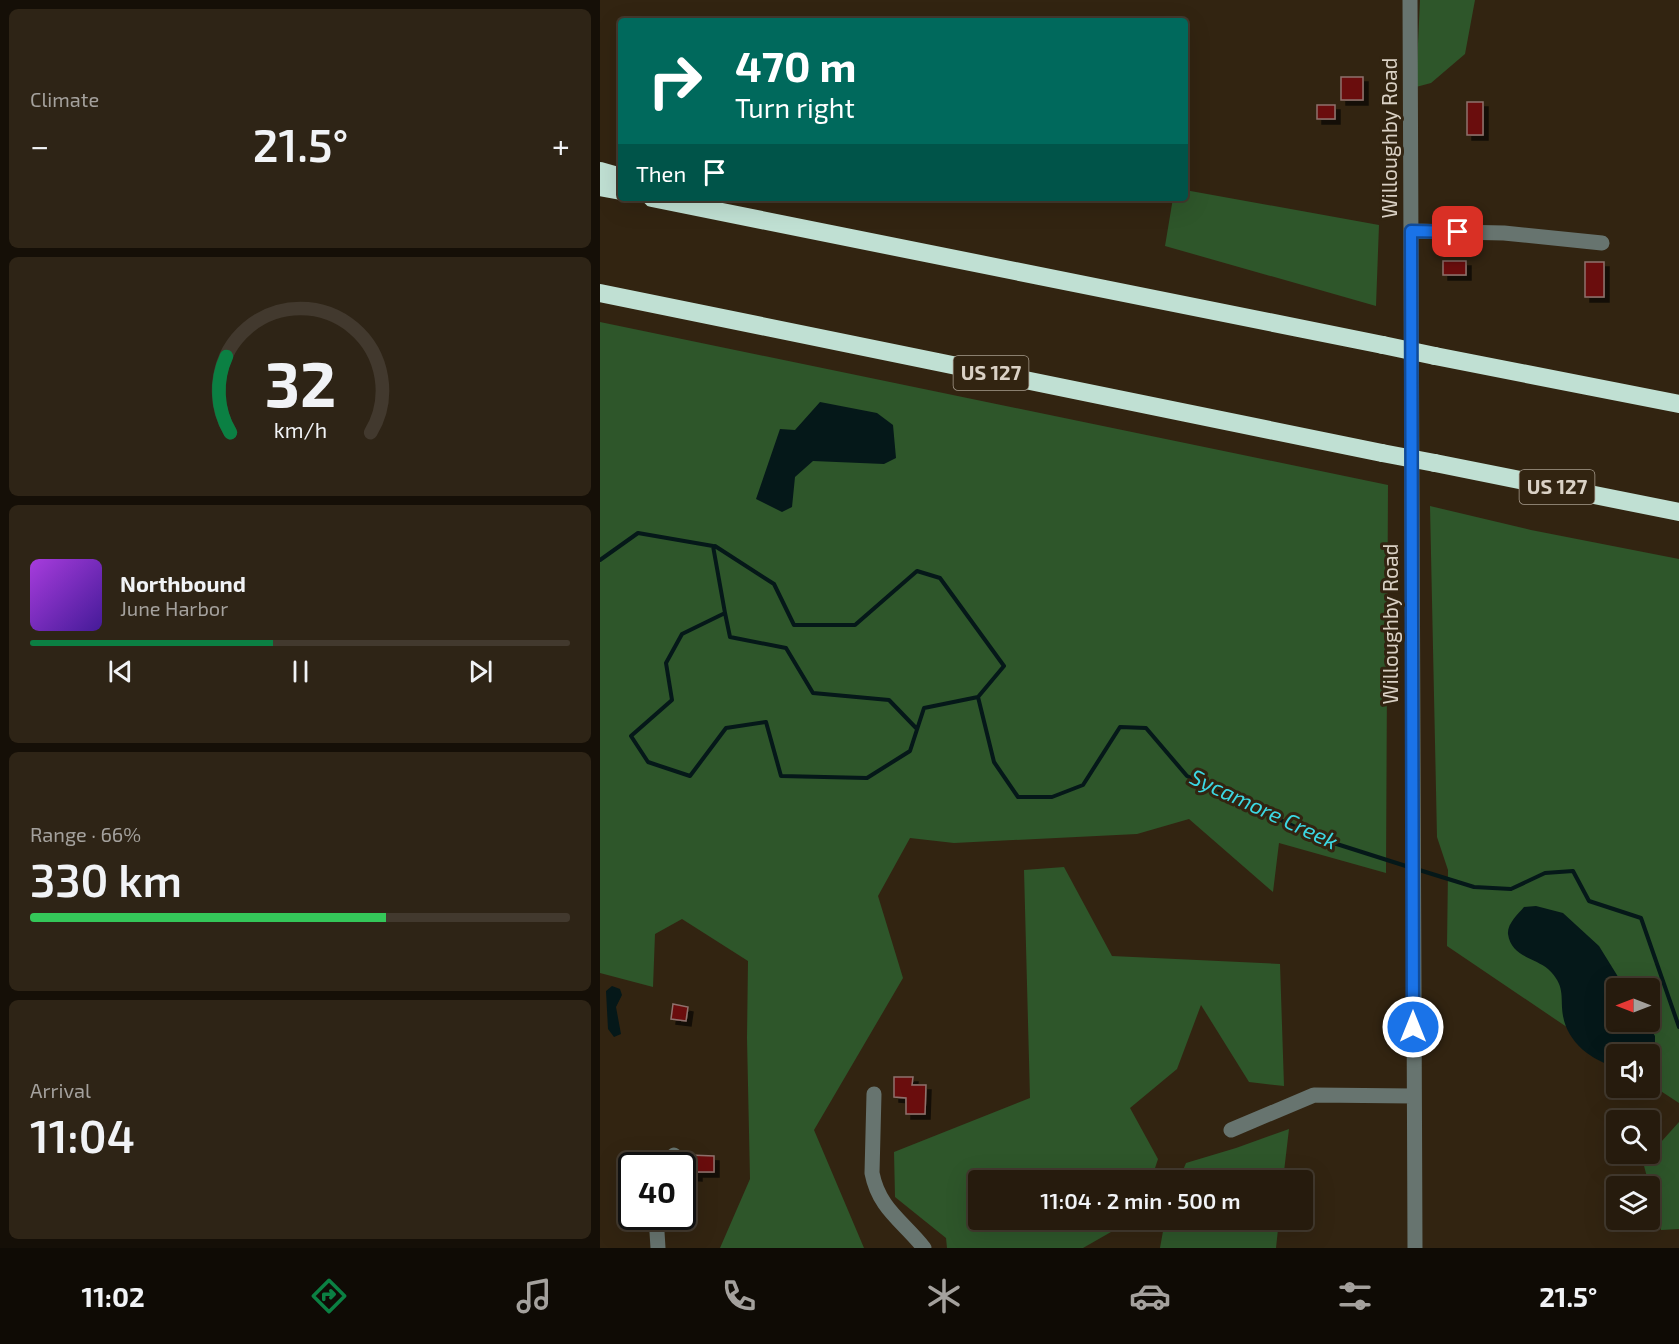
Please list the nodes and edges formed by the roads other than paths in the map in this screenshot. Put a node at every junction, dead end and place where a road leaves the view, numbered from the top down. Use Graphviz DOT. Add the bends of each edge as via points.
graph roads {
  1 [pos="1410,0"];
  2 [pos="600,171"];
  3 [pos="618,176"];
  4 [pos="600,187"];
  5 [pos="618,190"];
  6 [pos="667,201"];
  7 [pos="706,201"];
  8 [pos="792,226"];
  9 [pos="1411,231"];
  10 [pos="1602,243"];
  11 [pos="600,293"];
  12 [pos="1679,404"];
  13 [pos="1679,512"];
  14 [pos="874,1094"];
  15 [pos="1413,1096"];
  16 [pos="1231,1130"];
  17 [pos="657,1230"];
  18 [pos="658,1248"];
  19 [pos="924,1248"];
  20 [pos="1415,1248"];
  1 -- 9 [label="street, Willoughby Road"];
  2 -- 3 [label="highway"];
  4 -- 5 [label="highway"];
  6 -- 8 [label="highway"];
  7 -- 8 [label="highway"];
  8 -- 12 [label="highway, bridge"];
  9 -- 10 [label="street" via="1504,233"];
  9 -- 15 [label="street, Willoughby Road"];
  11 -- 13 [label="highway, US 127, bridge"];
  14 -- 19 [label="street" via="874,1184 892,1216"];
  15 -- 16 [label="street" via="1314,1095"];
  15 -- 20 [label="street, Willoughby Road"];
  17 -- 18 [label="street"];
}
